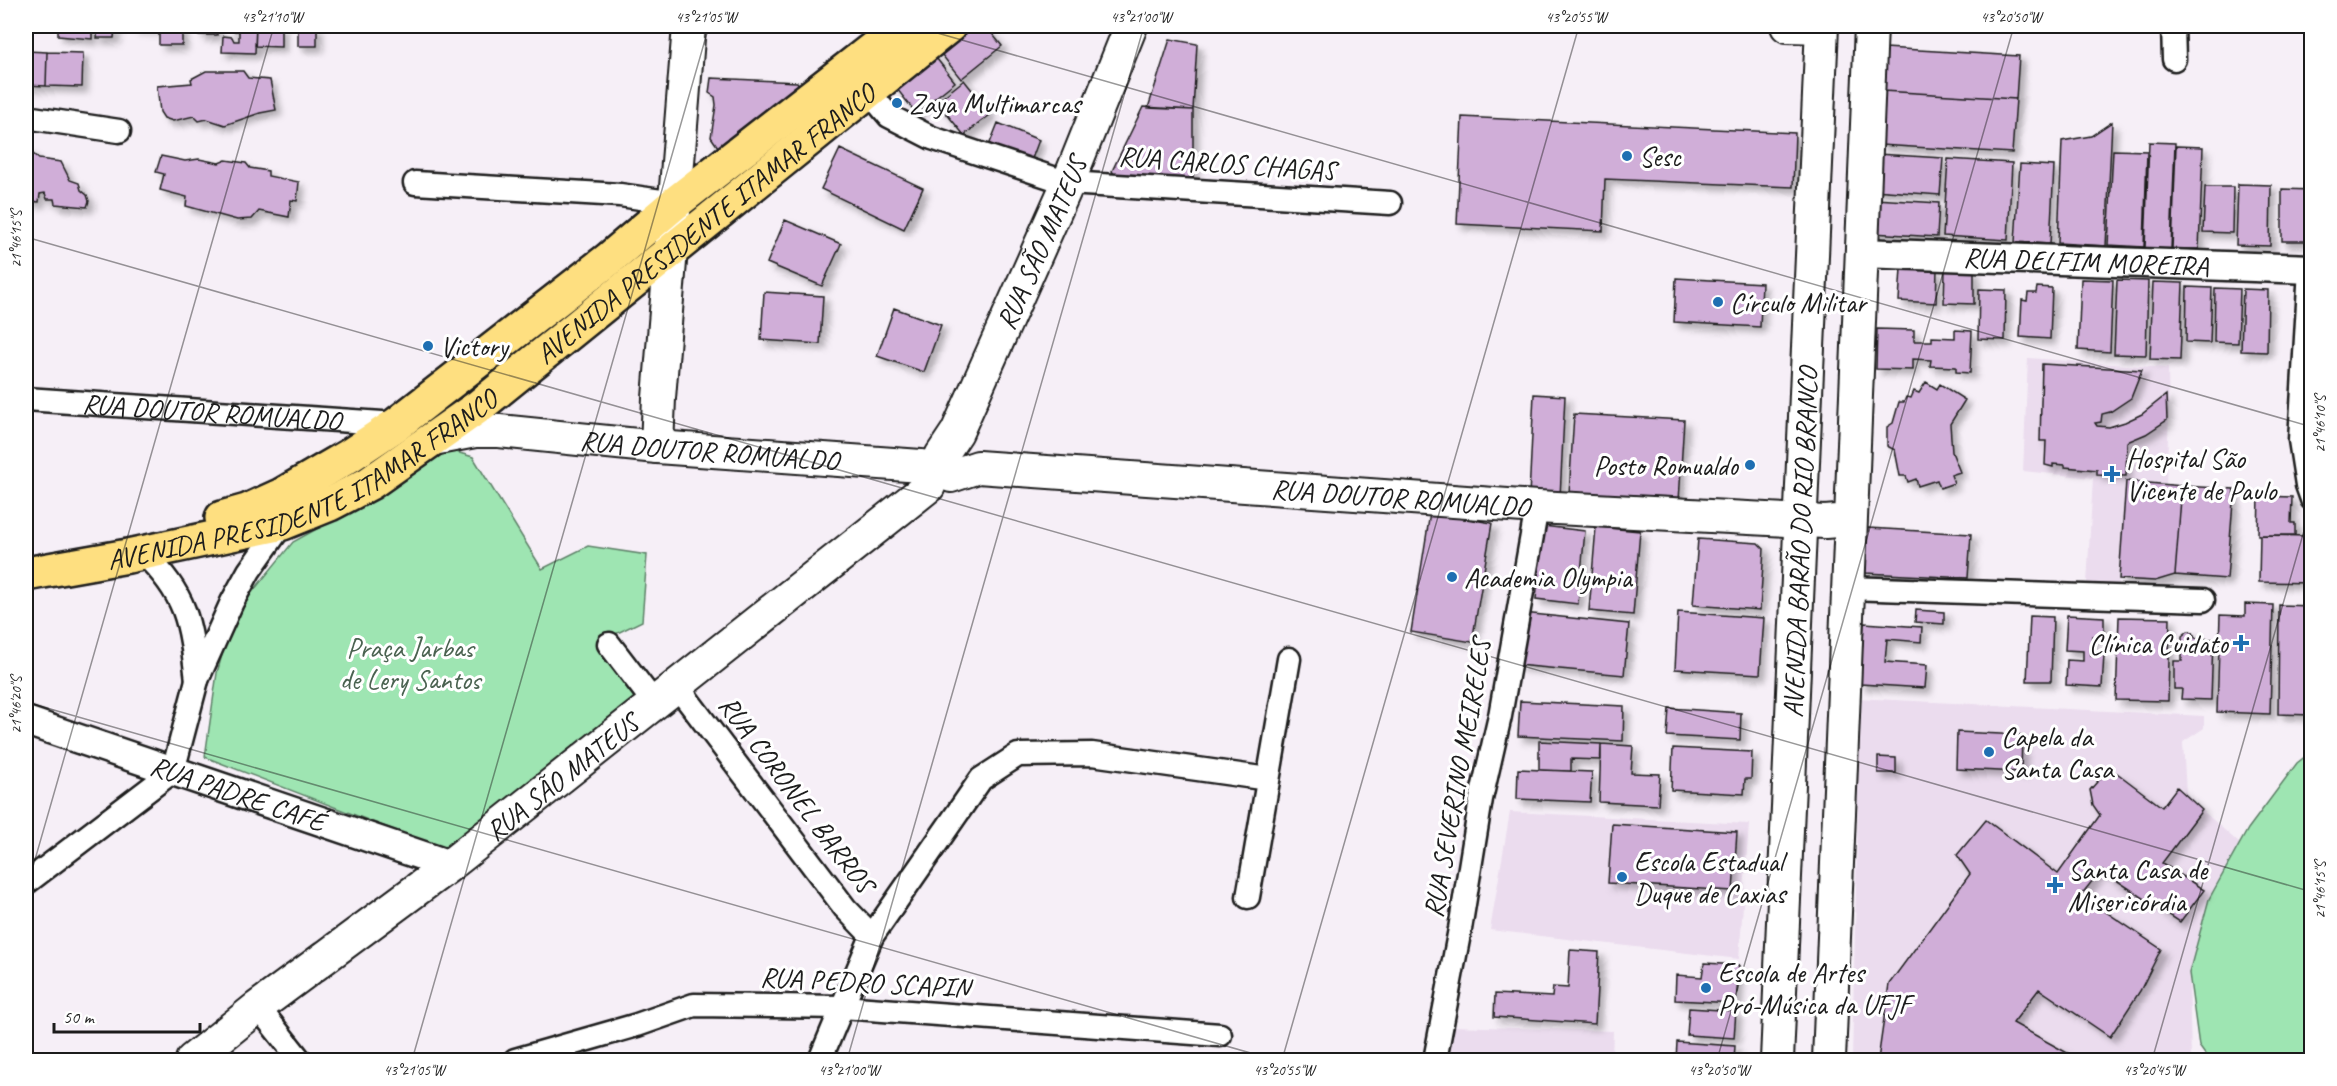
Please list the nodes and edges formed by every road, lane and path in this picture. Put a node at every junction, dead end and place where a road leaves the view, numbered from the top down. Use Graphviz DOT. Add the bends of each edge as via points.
graph roads {
  1 [pos="690,26"];
  2 [pos="902,26"];
  3 [pos="949,26"];
  4 [pos="1131,26"];
  5 [pos="1787,26"];
  6 [pos="1822,26"];
  7 [pos="1870,26"];
  8 [pos="2173,26"];
  9 [pos="2174,59"];
  10 [pos="868,91"];
  11 [pos="26,117"];
  12 [pos="119,131"];
  13 [pos="415,183"];
  14 [pos="1068,183"];
  15 [pos="620,195"];
  16 [pos="675,203"];
  17 [pos="1390,203"];
  18 [pos="637,236"];
  19 [pos="671,252"];
  20 [pos="1861,253"];
  21 [pos="2311,269"];
  22 [pos="2308,380"];
  23 [pos="26,399"];
  24 [pos="478,407"];
  25 [pos="397,424"];
  26 [pos="499,431"];
  27 [pos="433,439"];
  28 [pos="657,447"];
  29 [pos="946,464"];
  30 [pos="2312,499"];
  31 [pos="1537,507"];
  32 [pos="1801,520"];
  33 [pos="1850,520"];
  34 [pos="283,523"];
  35 [pos="143,553"];
  36 [pos="26,554"];
  37 [pos="26,574"];
  38 [pos="1848,588"];
  39 [pos="2203,600"];
  40 [pos="609,644"];
  41 [pos="1289,659"];
  42 [pos="197,680"];
  43 [pos="666,695"];
  44 [pos="26,721"];
  45 [pos="173,771"];
  46 [pos="1268,779"];
  47 [pos="450,865"];
  48 [pos="26,883"];
  49 [pos="1248,897"];
  50 [pos="872,936"];
  51 [pos="258,1007"];
  52 [pos="842,1007"];
  53 [pos="1220,1035"];
  54 [pos="192,1060"];
  55 [pos="300,1060"];
  56 [pos="515,1060"];
  57 [pos="820,1060"];
  58 [pos="1435,1060"];
  59 [pos="1777,1060"];
  60 [pos="1829,1060"];
  1 -- 16 [label="main road"];
  2 -- 16 [label="main road, AVENIDA PRESIDENTE ITAMAR FRANCO"];
  3 -- 10 [label="main road, AVENIDA PRESIDENTE ITAMAR FRANCO"];
  4 -- 14 [label="main road, RUA SÃO MATEUS"];
  5 -- 6 [label="main road"];
  6 -- 32 [label="main road, AVENIDA BARÃO DO RIO BRANCO"];
  7 -- 20 [label="main road, AVENIDA BARÃO DO RIO BRANCO"];
  8 -- 9 [label="street"];
  10 -- 14 [label="street, RUA CARLOS CHAGAS" via="889,116 932,138"];
  10 -- 19 [label="main road, AVENIDA PRESIDENTE ITAMAR FRANCO"];
  11 -- 12 [label="street"];
  13 -- 15 [label="street"];
  14 -- 17 [label="street, RUA CARLOS CHAGAS"];
  14 -- 29 [label="main road, RUA SÃO MATEUS"];
  15 -- 16 [label="street"];
  15 -- 18 [label="street" via="640,217"];
  16 -- 18 [label="main road, AVENIDA PRESIDENTE ITAMAR FRANCO"];
  16 -- 19 [label="main road"];
  18 -- 19 [label="main road"];
  18 -- 25 [label="main road, AVENIDA PRESIDENTE ITAMAR FRANCO"];
  19 -- 24 [label="main road, AVENIDA PRESIDENTE ITAMAR FRANCO"];
  19 -- 28 [label="main road"];
  20 -- 21 [label="street, RUA DELFIM MOREIRA"];
  20 -- 33 [label="main road, AVENIDA BARÃO DO RIO BRANCO"];
  21 -- 22 [label="street"];
  22 -- 30 [label="street" via="2300,440"];
  23 -- 25 [label="street, RUA DOUTOR ROMUALDO"];
  24 -- 26 [label="street"];
  24 -- 27 [label="main road, AVENIDA PRESIDENTE ITAMAR FRANCO"];
  25 -- 36 [label="main road, AVENIDA PRESIDENTE ITAMAR FRANCO" via="282,495 247,511 214,521"];
  26 -- 27 [label="main road, RUA DOUTOR ROMUALDO"];
  26 -- 28 [label="main road, RUA DOUTOR ROMUALDO"];
  27 -- 34 [label="main road, AVENIDA PRESIDENTE ITAMAR FRANCO" via="370,483"];
  28 -- 29 [label="main road, RUA DOUTOR ROMUALDO"];
  29 -- 31 [label="main road, RUA DOUTOR ROMUALDO"];
  29 -- 43 [label="main road, RUA SÃO MATEUS"];
  31 -- 32 [label="main road, RUA DOUTOR ROMUALDO"];
  31 -- 58 [label="street, RUA SEVERINO MEIRELES"];
  32 -- 33 [label="main road, RUA DOUTOR ROMUALDO"];
  32 -- 59 [label="main road, AVENIDA BARÃO DO RIO BRANCO"];
  33 -- 38 [label="main road, AVENIDA BARÃO DO RIO BRANCO"];
  34 -- 35 [label="main road, AVENIDA PRESIDENTE ITAMAR FRANCO"];
  34 -- 42 [label="street" via="232,602"];
  35 -- 37 [label="main road, AVENIDA PRESIDENTE ITAMAR FRANCO"];
  35 -- 42 [label="street" via="161,570 183,606"];
  38 -- 39 [label="street"];
  38 -- 60 [label="main road, AVENIDA BARÃO DO RIO BRANCO"];
  40 -- 43 [label="street"];
  41 -- 46 [label="street"];
  42 -- 45 [label="street"];
  43 -- 47 [label="main road, RUA SÃO MATEUS"];
  43 -- 50 [label="street, RUA CORONEL BARROS"];
  44 -- 45 [label="street, RUA PADRE CAFÉ"];
  45 -- 47 [label="street, RUA PADRE CAFÉ"];
  45 -- 48 [label="street"];
  46 -- 49 [label="street"];
  46 -- 50 [label="street" via="1092,754 1018,755 981,779"];
  47 -- 51 [label="main road, RUA SÃO MATEUS"];
  50 -- 52 [label="street"];
  51 -- 54 [label="main road, RUA SÃO MATEUS"];
  51 -- 55 [label="street"];
  52 -- 53 [label="street, RUA PEDRO SCAPIN"];
  52 -- 56 [label="street, RUA PEDRO SCAPIN" via="694,1005"];
  52 -- 57 [label="street"];
}
